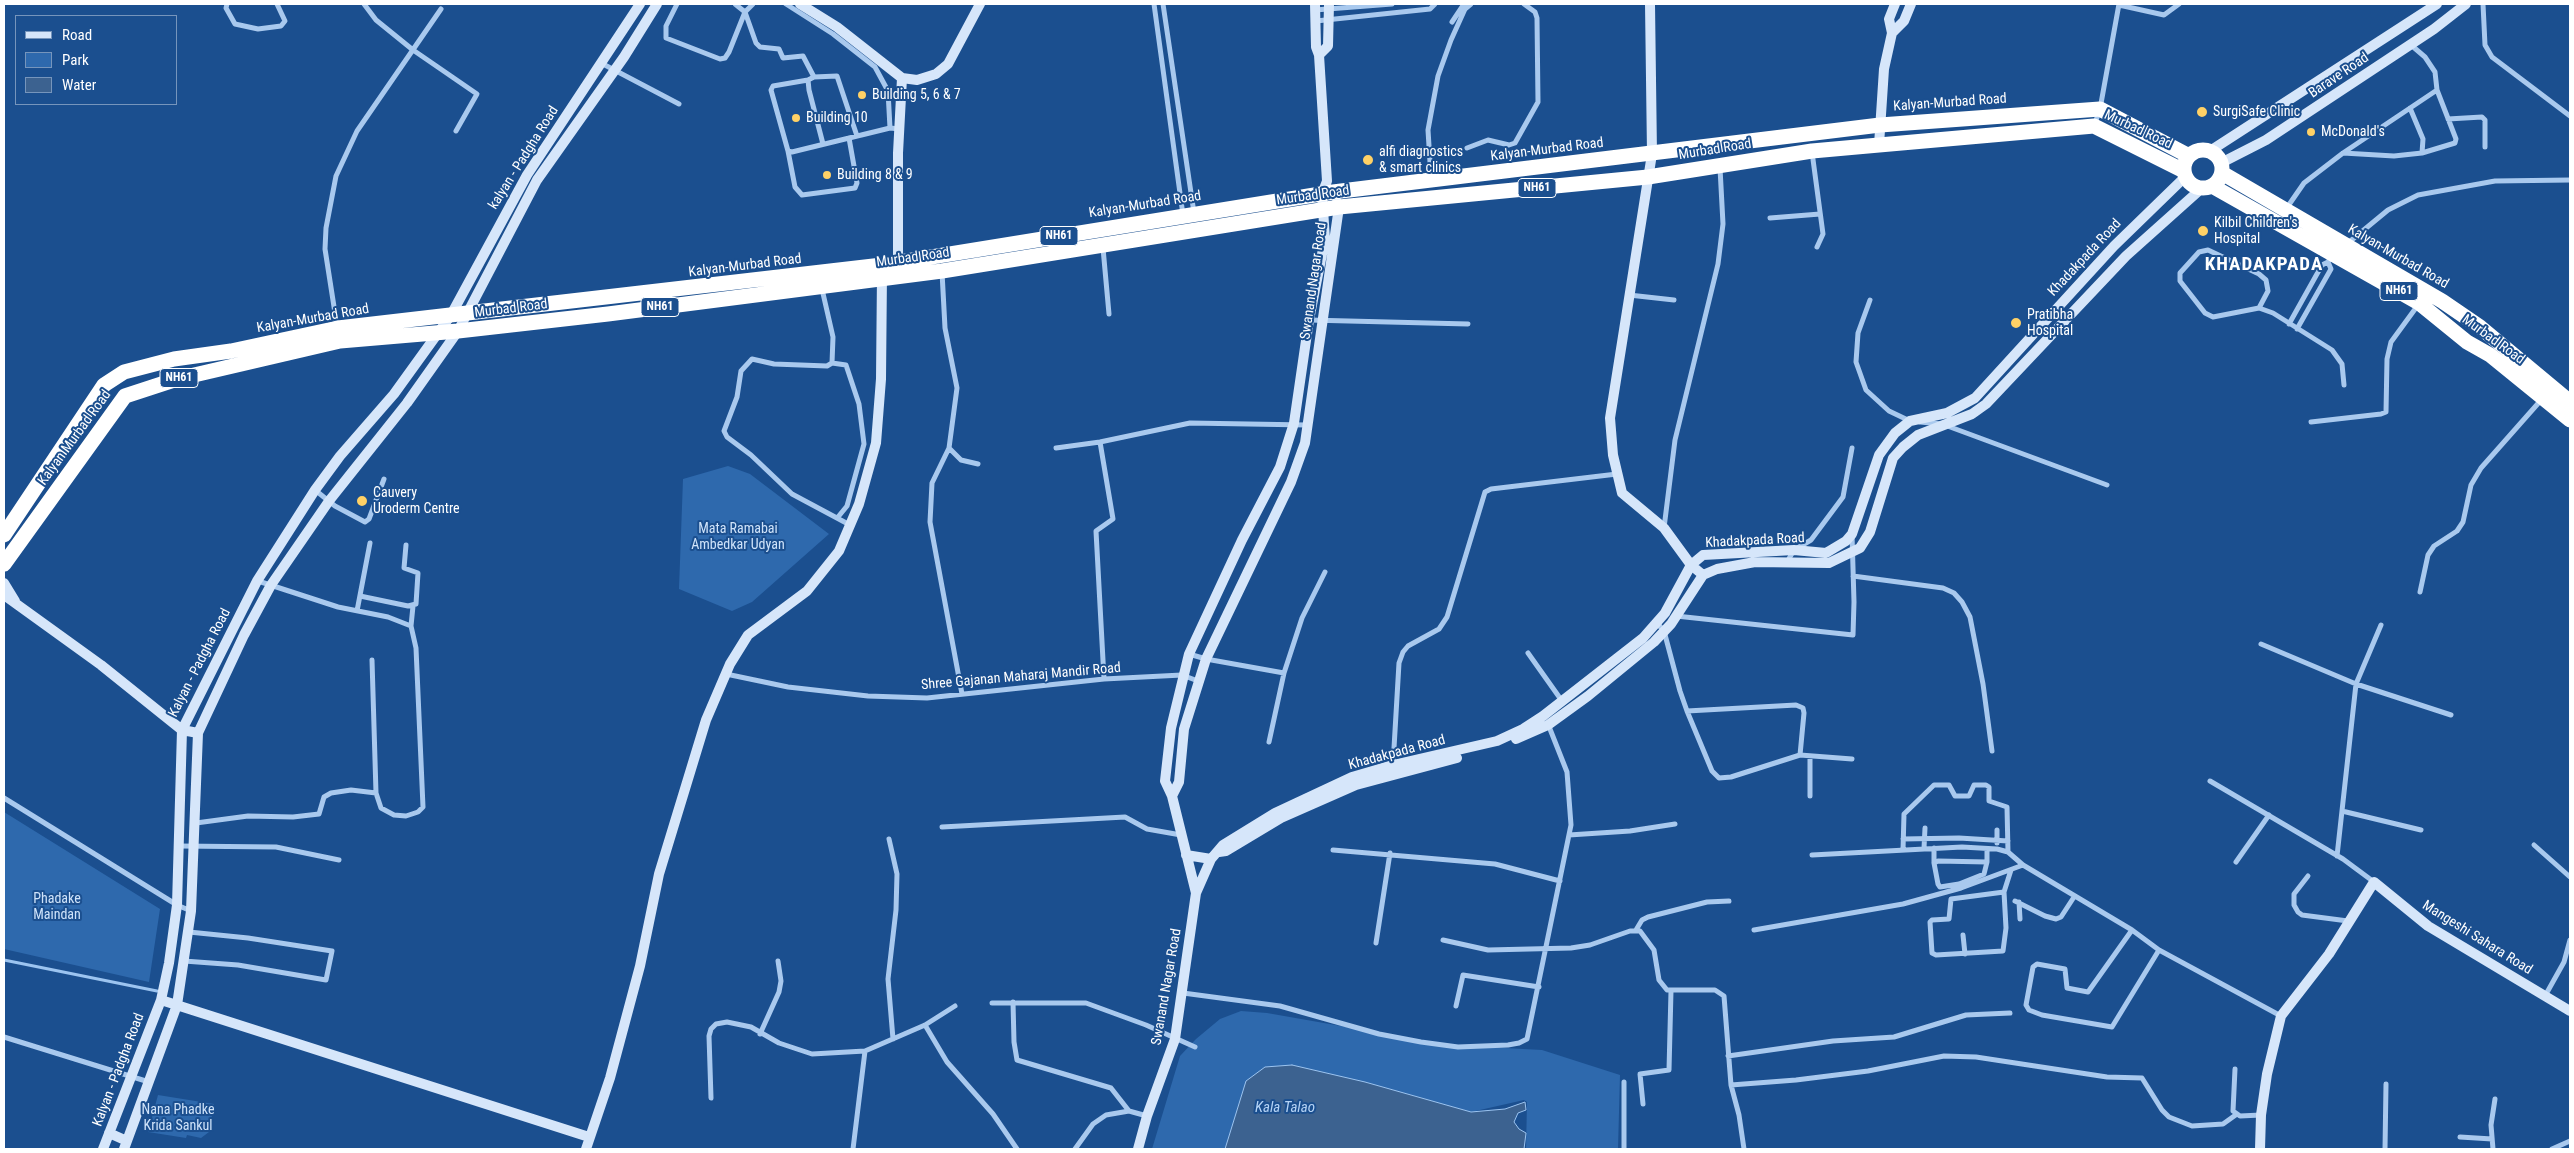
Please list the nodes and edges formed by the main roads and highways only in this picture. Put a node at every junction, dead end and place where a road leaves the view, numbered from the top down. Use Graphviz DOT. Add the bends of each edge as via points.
graph roads {
  1 [pos="2189,156"];
  2 [pos="2221,168"];
  3 [pos="2185,173"];
  4 [pos="2207,187"];
  5 [pos="1041,246"];
  6 [pos="2336,254"];
  7 [pos="898,270"];
  8 [pos="882,272"];
  9 [pos="705,294"];
  10 [pos="2480,326"];
  11 [pos="439,331"];
  12 [pos="339,334"];
  13 [pos="2467,342"];
  14 [pos="2570,402"];
  15 [pos="2570,420"];
  16 [pos="4,535"];
  17 [pos="4,564"];
  1 -- 2 [label="highway, NH61" via="2199,151 2210,151"];
  1 -- 3 [label="highway"];
  1 -- 5 [label="highway, Kalyan-Murbad Road / NH61" via="2100,108 1880,125 1431,181 1328,189"];
  2 -- 4 [label="highway"];
  2 -- 6 [label="highway, Kalyan-Murbad Road / NH61" via="2286,209"];
  3 -- 4 [label="highway, NH61" via="2192,184"];
  3 -- 5 [label="highway, Murbad Road / NH61" via="2094,126 1812,151 1648,177 1331,208 1102,245"];
  4 -- 6 [label="highway, Murbad Road / NH61"];
  5 -- 7 [label="highway, Kalyan-Murbad Road / NH61"];
  5 -- 7 [label="highway, Murbad Road / NH61" via="942,271"];
  6 -- 10 [label="highway, Kalyan-Murbad Road / NH61"];
  6 -- 13 [label="highway, Murbad Road / NH61" via="2419,303"];
  7 -- 8 [label="highway, Murbad Road / NH61"];
  8 -- 9 [label="highway, Kalyan-Murbad Road / NH61"];
  8 -- 9 [label="highway, Murbad Road / NH61" via="821,285"];
  9 -- 11 [label="highway, Murbad Road / NH61" via="458,331"];
  9 -- 12 [label="highway, Kalyan-Murbad Road / NH61" via="451,315"];
  10 -- 13 [label="highway"];
  10 -- 14 [label="highway, Kalyan-Murbad Road / NH61"];
  11 -- 12 [label="highway, Kalyan Murbad Road / NH61"];
  12 -- 16 [label="highway, Kalyan-Murbad Road / NH61" via="174,359 124,372 104,386"];
  12 -- 17 [label="highway, Kalyan Murbad Road / NH61" via="125,396"];
  13 -- 15 [label="highway, Murbad Road / NH61" via="2490,355"];
}
